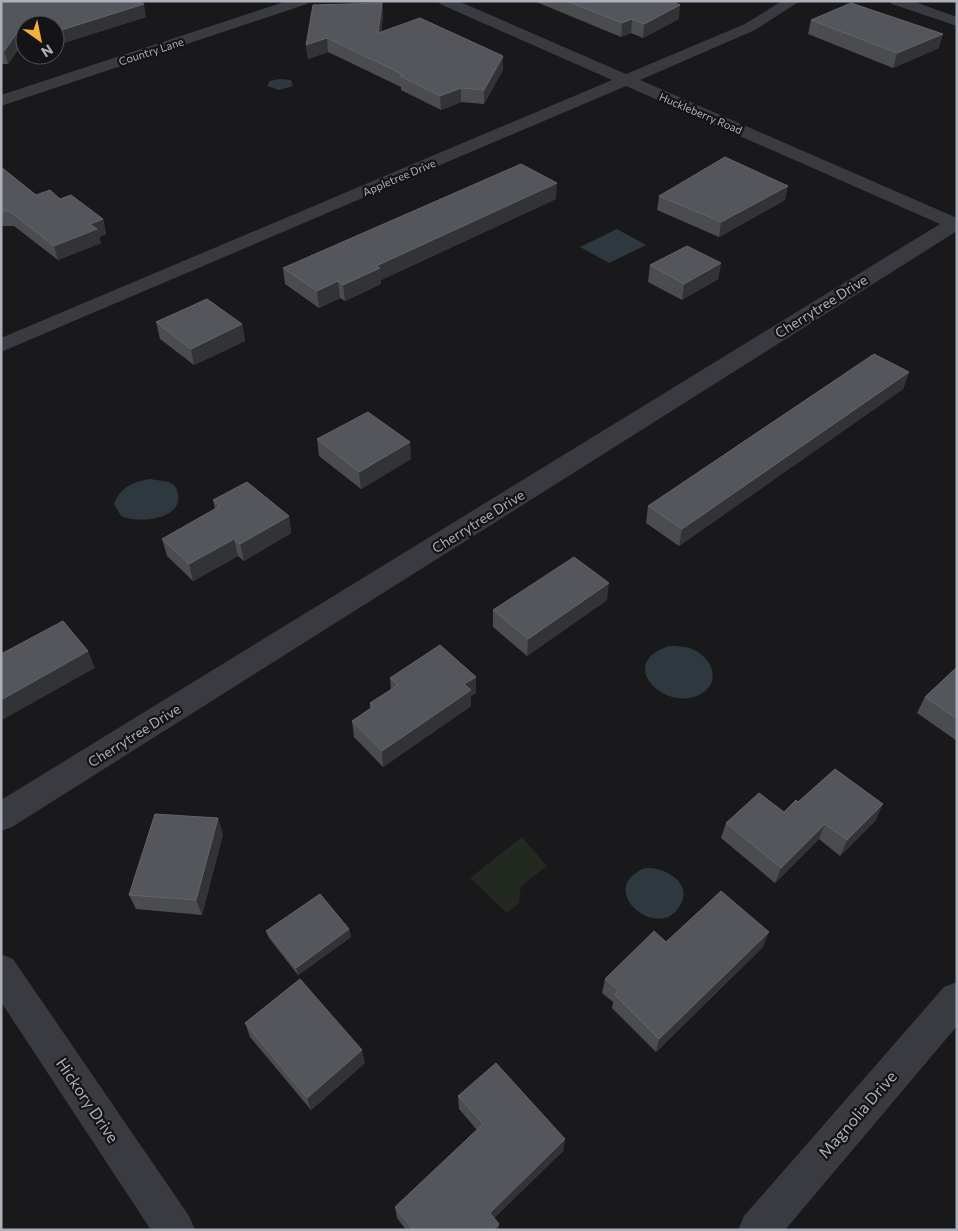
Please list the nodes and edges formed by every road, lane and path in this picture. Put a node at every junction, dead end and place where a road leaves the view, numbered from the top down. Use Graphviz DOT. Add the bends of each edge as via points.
graph roads {
  1 [pos="302,1"];
  2 [pos="446,1"];
  3 [pos="793,1"];
  4 [pos="897,1"];
  5 [pos="957,22"];
  6 [pos="625,80"];
  7 [pos="1,101"];
  8 [pos="955,225"];
  9 [pos="1,346"];
  10 [pos="1,817"];
  11 [pos="1,971"];
  12 [pos="957,998"];
  13 [pos="175,1230"];
  14 [pos="758,1230"];
  1 -- 7 [label="street, Country Lane"];
  2 -- 6 [label="street, Huckleberry Road"];
  3 -- 6 [label="street, Appletree Drive" via="750,27"];
  4 -- 5 [label="street"];
  6 -- 8 [label="street, Huckleberry Road"];
  6 -- 9 [label="street, Appletree Drive"];
  8 -- 10 [label="street, Cherrytree Drive"];
  11 -- 13 [label="street, Hickory Drive"];
  12 -- 14 [label="street, Magnolia Drive"];
}
